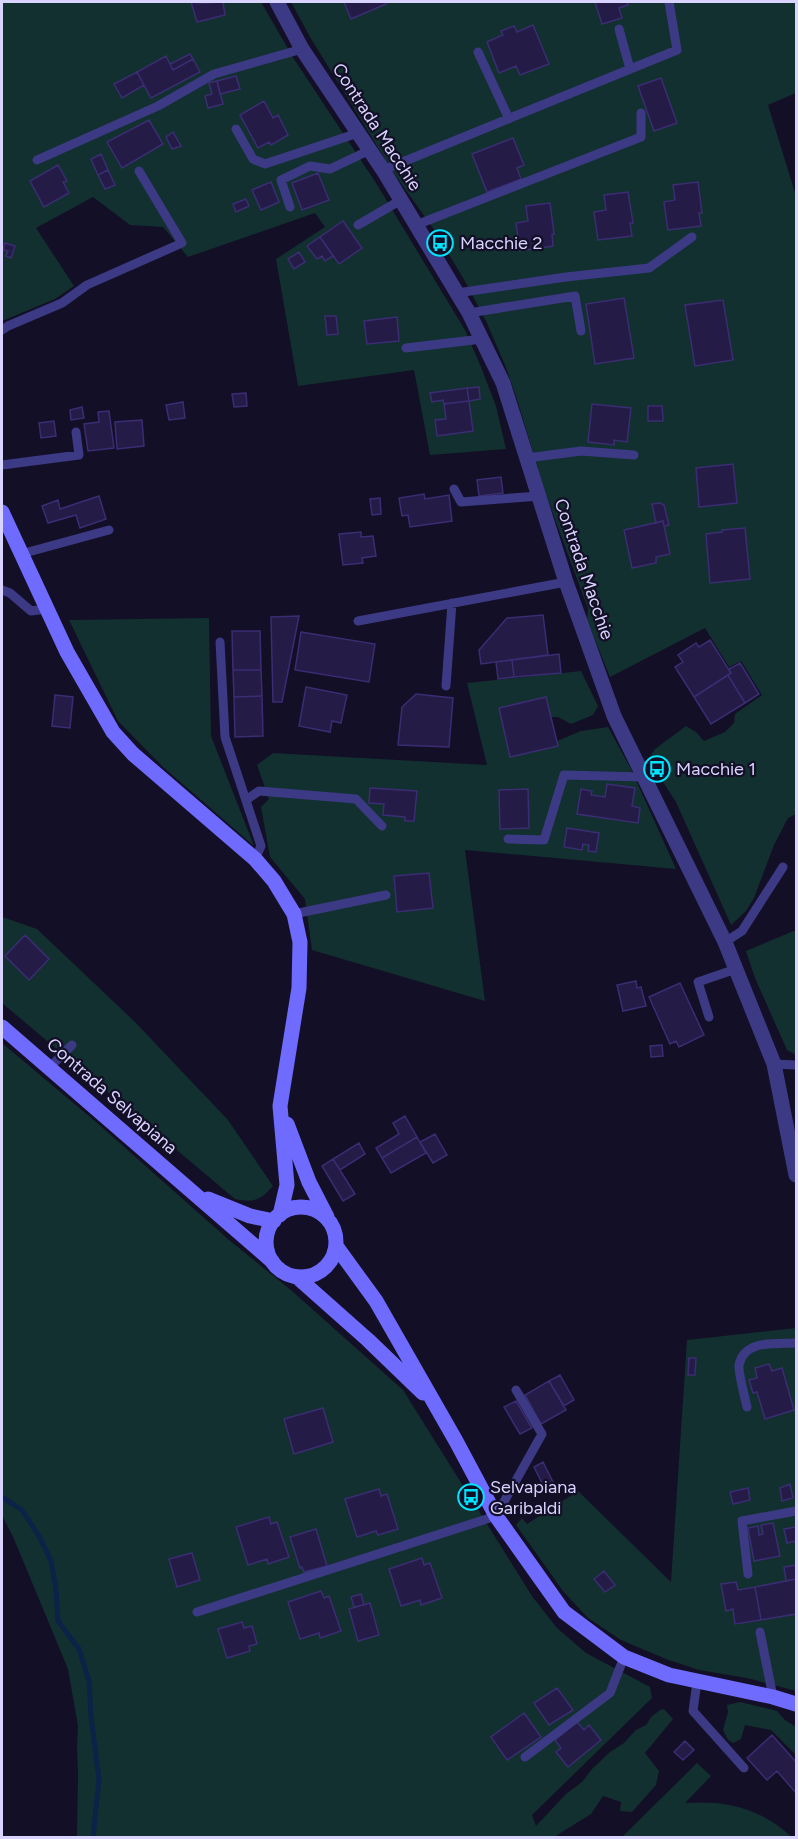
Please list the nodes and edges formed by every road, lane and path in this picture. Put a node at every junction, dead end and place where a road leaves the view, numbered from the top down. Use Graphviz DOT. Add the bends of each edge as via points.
graph roads {
  1 [pos="277,2"];
  2 [pos="669,2"];
  3 [pos="619,29"];
  4 [pos="302,49"];
  5 [pos="478,52"];
  6 [pos="630,69"];
  7 [pos="641,113"];
  8 [pos="509,119"];
  9 [pos="236,129"];
  10 [pos="358,133"];
  11 [pos="370,150"];
  12 [pos="37,160"];
  13 [pos="383,170"];
  14 [pos="139,171"];
  15 [pos="401,200"];
  16 [pos="290,207"];
  17 [pos="358,225"];
  18 [pos="416,225"];
  19 [pos="692,237"];
  20 [pos="458,293"];
  21 [pos="470,313"];
  22 [pos="2,330"];
  23 [pos="581,331"];
  24 [pos="483,339"];
  25 [pos="406,348"];
  26 [pos="76,432"];
  27 [pos="634,455"];
  28 [pos="527,458"];
  29 [pos="2,465"];
  30 [pos="454,489"];
  31 [pos="539,496"];
  32 [pos="2,512"];
  33 [pos="109,530"];
  34 [pos="21,554"];
  35 [pos="566,582"];
  36 [pos="2,590"];
  37 [pos="452,603"];
  38 [pos="47,609"];
  39 [pos="358,621"];
  40 [pos="220,642"];
  41 [pos="446,686"];
  42 [pos="644,777"];
  43 [pos="246,800"];
  44 [pos="382,826"];
  45 [pos="508,839"];
  46 [pos="255,859"];
  47 [pos="783,867"];
  48 [pos="386,895"];
  49 [pos="294,914"];
  50 [pos="725,942"];
  51 [pos="736,969"];
  52 [pos="709,1017"];
  53 [pos="2,1027"];
  54 [pos="72,1045"];
  55 [pos="774,1064"];
  56 [pos="796,1065"];
  57 [pos="49,1068"];
  58 [pos="280,1106"];
  59 [pos="796,1175"];
  60 [pos="197,1195"];
  61 [pos="277,1218"];
  62 [pos="330,1222"];
  63 [pos="336,1246"];
  64 [pos="272,1261"];
  65 [pos="297,1277"];
  66 [pos="796,1343"];
  67 [pos="516,1390"];
  68 [pos="436,1406"];
  69 [pos="747,1407"];
  70 [pos="796,1511"];
  71 [pos="496,1516"];
  72 [pos="748,1574"];
  73 [pos="197,1612"];
  74 [pos="759,1632"];
  75 [pos="624,1657"];
  76 [pos="697,1682"];
  77 [pos="772,1697"];
  78 [pos="796,1704"];
  79 [pos="525,1757"];
  80 [pos="744,1768"];
  1 -- 4 [label="street, Contrada Macchie"];
  2 -- 6 [label="lane" via="677,50"];
  3 -- 6 [label="lane"];
  4 -- 10 [label="street, Contrada Macchie"];
  4 -- 12 [label="lane" via="214,74 158,106"];
  5 -- 8 [label="lane"];
  6 -- 8 [label="lane"];
  7 -- 18 [label="lane" via="641,137"];
  8 -- 13 [label="lane"];
  9 -- 10 [label="lane" via="253,159 265,164"];
  10 -- 11 [label="street, Contrada Macchie"];
  11 -- 13 [label="street, Contrada Macchie"];
  11 -- 16 [label="lane" via="330,169 310,166 281,180"];
  13 -- 15 [label="street, Contrada Macchie"];
  14 -- 22 [label="lane" via="182,243 87,285 62,303"];
  15 -- 17 [label="lane"];
  15 -- 18 [label="street, Contrada Macchie"];
  18 -- 20 [label="street, Contrada Macchie"];
  19 -- 20 [label="lane" via="650,268"];
  20 -- 21 [label="street, Contrada Macchie"];
  21 -- 23 [label="lane" via="575,296"];
  21 -- 24 [label="street, Contrada Macchie"];
  24 -- 25 [label="lane"];
  24 -- 28 [label="street, Contrada Macchie" via="503,383"];
  26 -- 29 [label="lane" via="79,455"];
  27 -- 28 [label="lane" via="581,451"];
  28 -- 31 [label="street, Contrada Macchie"];
  30 -- 31 [label="lane" via="461,502"];
  31 -- 35 [label="street, Contrada Macchie"];
  32 -- 34 [label="main road"];
  33 -- 34 [label="lane"];
  34 -- 38 [label="main road"];
  35 -- 37 [label="lane"];
  35 -- 42 [label="street, Contrada Macchie" via="614,716"];
  36 -- 38 [label="lane" via="31,611"];
  37 -- 39 [label="lane"];
  37 -- 41 [label="lane"];
  38 -- 46 [label="main road" via="113,732 133,754"];
  40 -- 43 [label="lane" via="225,737"];
  42 -- 45 [label="lane" via="564,775 544,840"];
  42 -- 50 [label="street, Contrada Macchie"];
  43 -- 44 [label="lane" via="259,791 356,799"];
  43 -- 46 [label="lane" via="261,846"];
  46 -- 49 [label="main road"];
  47 -- 50 [label="lane" via="742,931"];
  48 -- 49 [label="lane"];
  49 -- 58 [label="main road" via="300,942 299,988"];
  50 -- 51 [label="street, Contrada Macchie"];
  51 -- 52 [label="lane" via="698,982"];
  51 -- 55 [label="street, Contrada Macchie"];
  53 -- 57 [label="main road, Contrada Selvapiana"];
  54 -- 57 [label="lane"];
  55 -- 56 [label="lane"];
  55 -- 59 [label="street, Contrada Macchie"];
  57 -- 60 [label="main road, Contrada Selvapiana"];
  58 -- 61 [label="main road" via="287,1185"];
  58 -- 62 [label="main road" via="309,1182"];
  60 -- 61 [label="main road, Contrada Selvapiana" via="250,1216"];
  60 -- 64 [label="main road, Contrada Selvapiana"];
  61 -- 62 [label="main road" via="293,1209 307,1208"];
  61 -- 64 [label="main road" via="267,1241"];
  62 -- 63 [label="main road"];
  63 -- 65 [label="main road" via="323,1270"];
  63 -- 68 [label="main road" via="376,1301"];
  64 -- 65 [label="main road" via="282,1272"];
  65 -- 68 [label="main road"];
  66 -- 69 [label="lane" via="757,1345 744,1355 739,1365"];
  67 -- 71 [label="lane" via="542,1434"];
  68 -- 71 [label="main road"];
  70 -- 72 [label="lane" via="742,1521"];
  71 -- 73 [label="lane"];
  71 -- 75 [label="main road" via="564,1612"];
  74 -- 77 [label="lane"];
  75 -- 76 [label="main road"];
  75 -- 79 [label="lane" via="610,1693"];
  76 -- 77 [label="main road"];
  76 -- 80 [label="lane" via="693,1711"];
  77 -- 78 [label="main road"];
}
